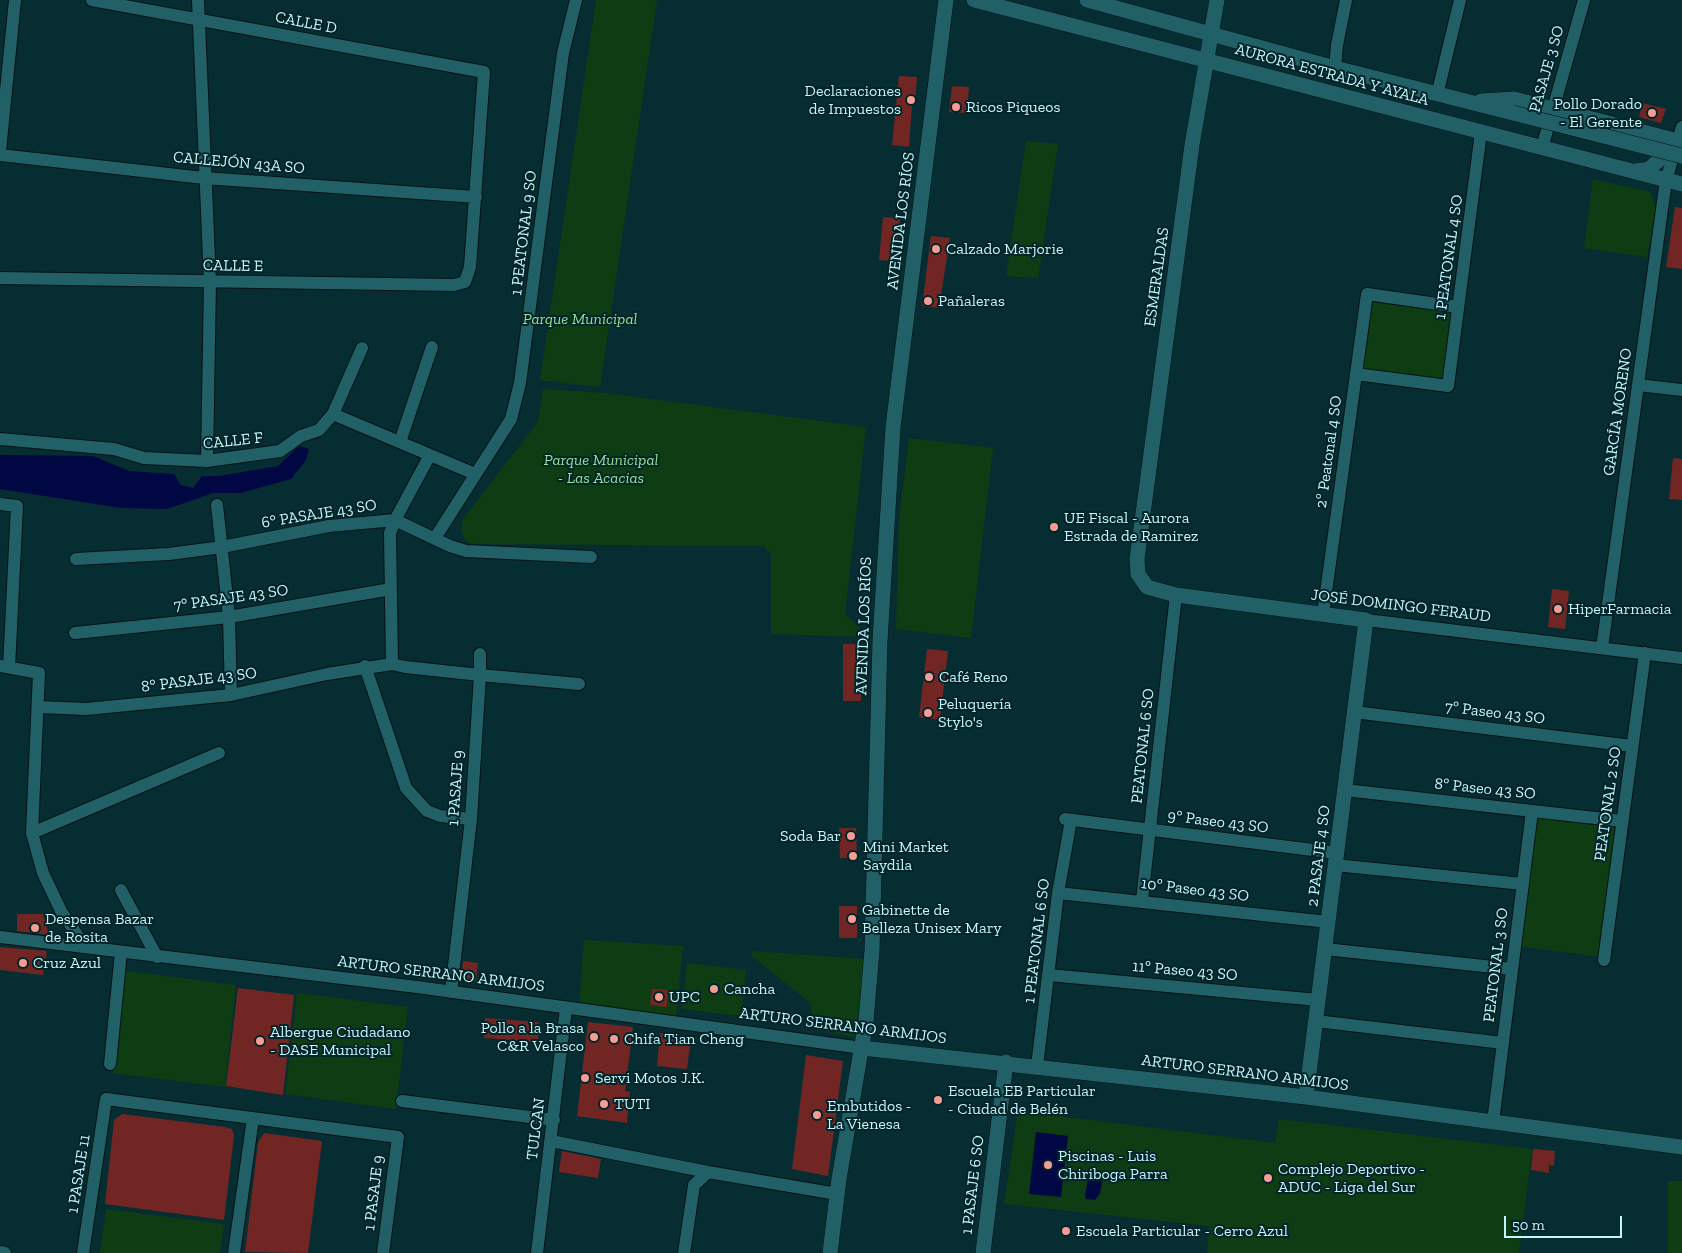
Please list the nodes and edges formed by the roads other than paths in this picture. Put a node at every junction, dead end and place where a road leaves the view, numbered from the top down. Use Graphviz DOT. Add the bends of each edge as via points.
graph roads {
  1 [pos="15,0"];
  2 [pos="92,0"];
  3 [pos="198,0"];
  4 [pos="576,0"];
  5 [pos="946,0"];
  6 [pos="974,0"];
  7 [pos="1087,0"];
  8 [pos="1217,0"];
  9 [pos="1346,0"];
  10 [pos="1460,0"];
  11 [pos="1584,0"];
  12 [pos="198,19"];
  13 [pos="1212,34"];
  14 [pos="1208,61"];
  15 [pos="1335,68"];
  16 [pos="1437,95"];
  17 [pos="1466,102"];
  18 [pos="1553,109"];
  19 [pos="1482,132"];
  20 [pos="1644,132"];
  21 [pos="1681,137"];
  22 [pos="1542,148"];
  23 [pos="0,152"];
  24 [pos="0,155"];
  25 [pos="1682,156"];
  26 [pos="1635,171"];
  27 [pos="204,178"];
  28 [pos="1666,180"];
  29 [pos="1682,184"];
  30 [pos="476,196"];
  31 [pos="0,278"];
  32 [pos="210,282"];
  33 [pos="1458,307"];
  34 [pos="432,347"];
  35 [pos="362,348"];
  36 [pos="1356,374"];
  37 [pos="1638,385"];
  38 [pos="1682,390"];
  39 [pos="333,414"];
  40 [pos="0,439"];
  41 [pos="400,442"];
  42 [pos="430,455"];
  43 [pos="207,461"];
  44 [pos="475,474"];
  45 [pos="0,504"];
  46 [pos="217,505"];
  47 [pos="395,520"];
  48 [pos="435,538"];
  49 [pos="222,547"];
  50 [pos="590,557"];
  51 [pos="76,559"];
  52 [pos="1137,559"];
  53 [pos="392,589"];
  54 [pos="1176,595"];
  55 [pos="1322,614"];
  56 [pos="229,617"];
  57 [pos="1366,620"];
  58 [pos="75,633"];
  59 [pos="1602,648"];
  60 [pos="1645,653"];
  61 [pos="480,654"];
  62 [pos="1682,658"];
  63 [pos="392,664"];
  64 [pos="5,666"];
  65 [pos="365,666"];
  66 [pos="480,675"];
  67 [pos="579,684"];
  68 [pos="231,695"];
  69 [pos="38,707"];
  70 [pos="1354,712"];
  71 [pos="1632,746"];
  72 [pos="219,753"];
  73 [pos="1344,790"];
  74 [pos="1532,811"];
  75 [pos="471,819"];
  76 [pos="1068,820"];
  77 [pos="1622,821"];
  78 [pos="1149,830"];
  79 [pos="32,834"];
  80 [pos="1336,859"];
  81 [pos="1523,884"];
  82 [pos="121,890"];
  83 [pos="1058,893"];
  84 [pos="1142,900"];
  85 [pos="1328,922"];
  86 [pos="0,936"];
  87 [pos="84,945"];
  88 [pos="1325,949"];
  89 [pos="121,952"];
  90 [pos="157,957"];
  91 [pos="1604,960"];
  92 [pos="1512,969"];
  93 [pos="1049,974"];
  94 [pos="451,992"];
  95 [pos="1318,1000"];
  96 [pos="566,1008"];
  97 [pos="1316,1021"];
  98 [pos="1503,1043"];
  99 [pos="862,1048"];
  100 [pos="1006,1062"];
  101 [pos="110,1064"];
  102 [pos="1037,1066"];
  103 [pos="1306,1097"];
  104 [pos="402,1101"];
  105 [pos="254,1118"];
  106 [pos="554,1120"];
  107 [pos="1493,1122"];
  108 [pos="551,1141"];
  109 [pos="1682,1147"];
  110 [pos="708,1172"];
  111 [pos="837,1194"];
  112 [pos="0,1252"];
  113 [pos="5,1253"];
  114 [pos="83,1253"];
  115 [pos="234,1253"];
  116 [pos="383,1253"];
  117 [pos="537,1253"];
  118 [pos="684,1253"];
  119 [pos="830,1253"];
  120 [pos="982,1253"];
  1 -- 23 [label="street"];
  2 -- 12 [label="street, CALLE D"];
  3 -- 12 [label="street"];
  4 -- 44 [label="street, 1 PEATONAL 9 SO" via="564,53 520,383 511,419"];
  5 -- 99 [label="street, AVENIDA LOS RÍOS" via="893,426 880,640 872,951"];
  6 -- 14 [label="street, AURORA ESTRADA Y AYALA"];
  7 -- 13 [label="street, AURORA ESTRADA Y AYALA"];
  8 -- 13 [label="street, ESMERALDAS"];
  9 -- 15 [label="street"];
  10 -- 16 [label="street"];
  11 -- 18 [label="street, PASAJE 3 SO"];
  12 -- 27 [label="street"];
  12 -- 30 [label="street, CALLE D" via="484,72"];
  13 -- 14 [label="street, ESMERALDAS"];
  13 -- 15 [label="street, AURORA ESTRADA Y AYALA"];
  14 -- 19 [label="street, AURORA ESTRADA Y AYALA"];
  14 -- 52 [label="street, ESMERALDAS" via="1192,145"];
  15 -- 16 [label="street, AURORA ESTRADA Y AYALA"];
  16 -- 17 [label="street, AURORA ESTRADA Y AYALA"];
  17 -- 18 [label="street" via="1514,99"];
  17 -- 25 [label="street, AURORA ESTRADA Y AYALA, bridge"];
  18 -- 20 [label="street"];
  18 -- 22 [label="street, PASAJE 3 SO"];
  19 -- 22 [label="street, AURORA ESTRADA Y AYALA"];
  19 -- 33 [label="street, 1 PEATONAL 4 SO"];
  20 -- 21 [label="street"];
  20 -- 26 [label="street" via="1656,140 1660,153 1649,169"];
  21 -- 28 [label="street, GARCÍA MORENO"];
  22 -- 26 [label="street, AURORA ESTRADA Y AYALA"];
  24 -- 27 [label="street, CALLEJÓN 43A SO"];
  26 -- 28 [label="street, AURORA ESTRADA Y AYALA"];
  27 -- 30 [label="street, CALLEJÓN 43A SO"];
  27 -- 32 [label="street"];
  28 -- 29 [label="street, AURORA ESTRADA Y AYALA"];
  28 -- 37 [label="street, GARCÍA MORENO"];
  30 -- 32 [label="street, CALLE E" via="470,268 465,282 454,286"];
  31 -- 32 [label="street, CALLE E"];
  32 -- 43 [label="street"];
  33 -- 36 [label="street, 1 PEATONAL 4 SO" via="1448,386"];
  33 -- 36 [label="street, 2º Peatonal 4 SO" via="1367,294"];
  34 -- 41 [label="street"];
  35 -- 39 [label="street"];
  36 -- 55 [label="street, 2º Peatonal 4 SO"];
  37 -- 38 [label="street"];
  37 -- 59 [label="street, GARCÍA MORENO"];
  39 -- 41 [label="street"];
  39 -- 43 [label="street, CALLE F" via="318,430 301,436 280,451"];
  40 -- 43 [label="street, CALLE F" via="114,450 144,458"];
  41 -- 42 [label="street"];
  42 -- 44 [label="street"];
  42 -- 47 [label="street"];
  44 -- 48 [label="street, 1 PEATONAL 9 SO"];
  45 -- 64 [label="street" via="18,506"];
  46 -- 49 [label="street"];
  47 -- 48 [label="street, 6° PASAJE 43 SO"];
  47 -- 49 [label="street, 6° PASAJE 43 SO" via="329,526"];
  47 -- 53 [label="street" via="390,533"];
  48 -- 50 [label="street, 6° PASAJE 43 SO" via="466,551"];
  49 -- 51 [label="street, 6° PASAJE 43 SO" via="169,554"];
  49 -- 56 [label="street"];
  52 -- 54 [label="street, JOSÉ DOMINGO FERAUD" via="1138,574 1147,587"];
  53 -- 56 [label="street, 7° PASAJE 43 SO"];
  53 -- 63 [label="street"];
  54 -- 55 [label="street, JOSÉ DOMINGO FERAUD"];
  54 -- 78 [label="street, PEATONAL 6 SO"];
  55 -- 57 [label="street, JOSÉ DOMINGO FERAUD"];
  56 -- 58 [label="street, 7° PASAJE 43 SO"];
  56 -- 68 [label="street"];
  57 -- 59 [label="street, JOSÉ DOMINGO FERAUD"];
  57 -- 70 [label="street, 2 PASAJE 4 SO"];
  59 -- 60 [label="street, JOSÉ DOMINGO FERAUD"];
  60 -- 62 [label="street, JOSÉ DOMINGO FERAUD"];
  60 -- 71 [label="street, PEATONAL 2 SO"];
  61 -- 66 [label="street, 1 PASAJE 9"];
  63 -- 65 [label="street, 8° PASAJE 43 SO"];
  63 -- 66 [label="street"];
  64 -- 69 [label="street" via="40,673"];
  65 -- 68 [label="street, 8° PASAJE 43 SO"];
  65 -- 75 [label="street" via="406,788 427,810 440,816"];
  66 -- 67 [label="street"];
  66 -- 75 [label="street, 1 PASAJE 9"];
  68 -- 69 [label="street, 8° PASAJE 43 SO" via="86,709"];
  69 -- 79 [label="street"];
  70 -- 71 [label="street, 7º Paseo 43 SO"];
  70 -- 73 [label="street, 2 PASAJE 4 SO"];
  71 -- 77 [label="street, PEATONAL 2 SO"];
  72 -- 79 [label="street"];
  73 -- 74 [label="street, 8º Paseo 43 SO"];
  73 -- 80 [label="street, 2 PASAJE 4 SO"];
  74 -- 77 [label="street, 8º Paseo 43 SO"];
  74 -- 81 [label="street, PEATONAL 3 SO"];
  75 -- 94 [label="street, 1 PASAJE 9"];
  76 -- 78 [label="street, 9º Paseo 43 SO"];
  76 -- 83 [label="street, 1 PEATONAL 6 SO"];
  77 -- 91 [label="street, PEATONAL 2 SO"];
  78 -- 80 [label="street, 9º Paseo 43 SO"];
  78 -- 84 [label="street, PEATONAL 6 SO"];
  79 -- 87 [label="street" via="43,873 57,903"];
  80 -- 81 [label="street, 9º Paseo 43 SO"];
  80 -- 85 [label="street, 2 PASAJE 4 SO"];
  81 -- 92 [label="street, PEATONAL 3 SO"];
  82 -- 90 [label="street"];
  83 -- 84 [label="street, 10º Paseo 43 SO"];
  83 -- 93 [label="street, 1 PEATONAL 6 SO"];
  84 -- 85 [label="street, 10º Paseo 43 SO"];
  85 -- 88 [label="street, 2 PASAJE 4 SO"];
  86 -- 87 [label="street, ARTURO SERRANO ARMIJOS"];
  87 -- 89 [label="street, ARTURO SERRANO ARMIJOS"];
  88 -- 92 [label="street"];
  88 -- 95 [label="street, 2 PASAJE 4 SO"];
  89 -- 90 [label="street, ARTURO SERRANO ARMIJOS"];
  89 -- 101 [label="street"];
  90 -- 94 [label="street, ARTURO SERRANO ARMIJOS"];
  92 -- 98 [label="street, PEATONAL 3 SO"];
  93 -- 95 [label="street, 11º Paseo 43 SO"];
  93 -- 102 [label="street, 1 PEATONAL 6 SO"];
  94 -- 96 [label="street, ARTURO SERRANO ARMIJOS"];
  95 -- 97 [label="street, 2 PASAJE 4 SO"];
  96 -- 99 [label="street, ARTURO SERRANO ARMIJOS"];
  96 -- 106 [label="street, TULCAN"];
  97 -- 98 [label="street"];
  97 -- 103 [label="street, 2 PASAJE 4 SO"];
  98 -- 107 [label="street, PEATONAL 3 SO"];
  99 -- 100 [label="street, ARTURO SERRANO ARMIJOS"];
  99 -- 111 [label="street, AVENIDA LOS RÍOS"];
  100 -- 102 [label="street, ARTURO SERRANO ARMIJOS"];
  100 -- 120 [label="street, 1 PASAJE 6 SO"];
  102 -- 103 [label="street, ARTURO SERRANO ARMIJOS"];
  103 -- 107 [label="street, ARTURO SERRANO ARMIJOS"];
  104 -- 106 [label="street"];
  105 -- 114 [label="street, 1 PASAJE 11" via="106,1099"];
  105 -- 115 [label="street"];
  105 -- 116 [label="street, 1 PASAJE 9" via="398,1137"];
  106 -- 108 [label="street, TULCAN"];
  107 -- 109 [label="street, ARTURO SERRANO ARMIJOS"];
  108 -- 110 [label="street"];
  108 -- 117 [label="street, TULCAN"];
  110 -- 111 [label="street"];
  110 -- 118 [label="street" via="694,1185"];
  111 -- 119 [label="street, AVENIDA LOS RÍOS"];
  112 -- 113 [label="street"];
}
